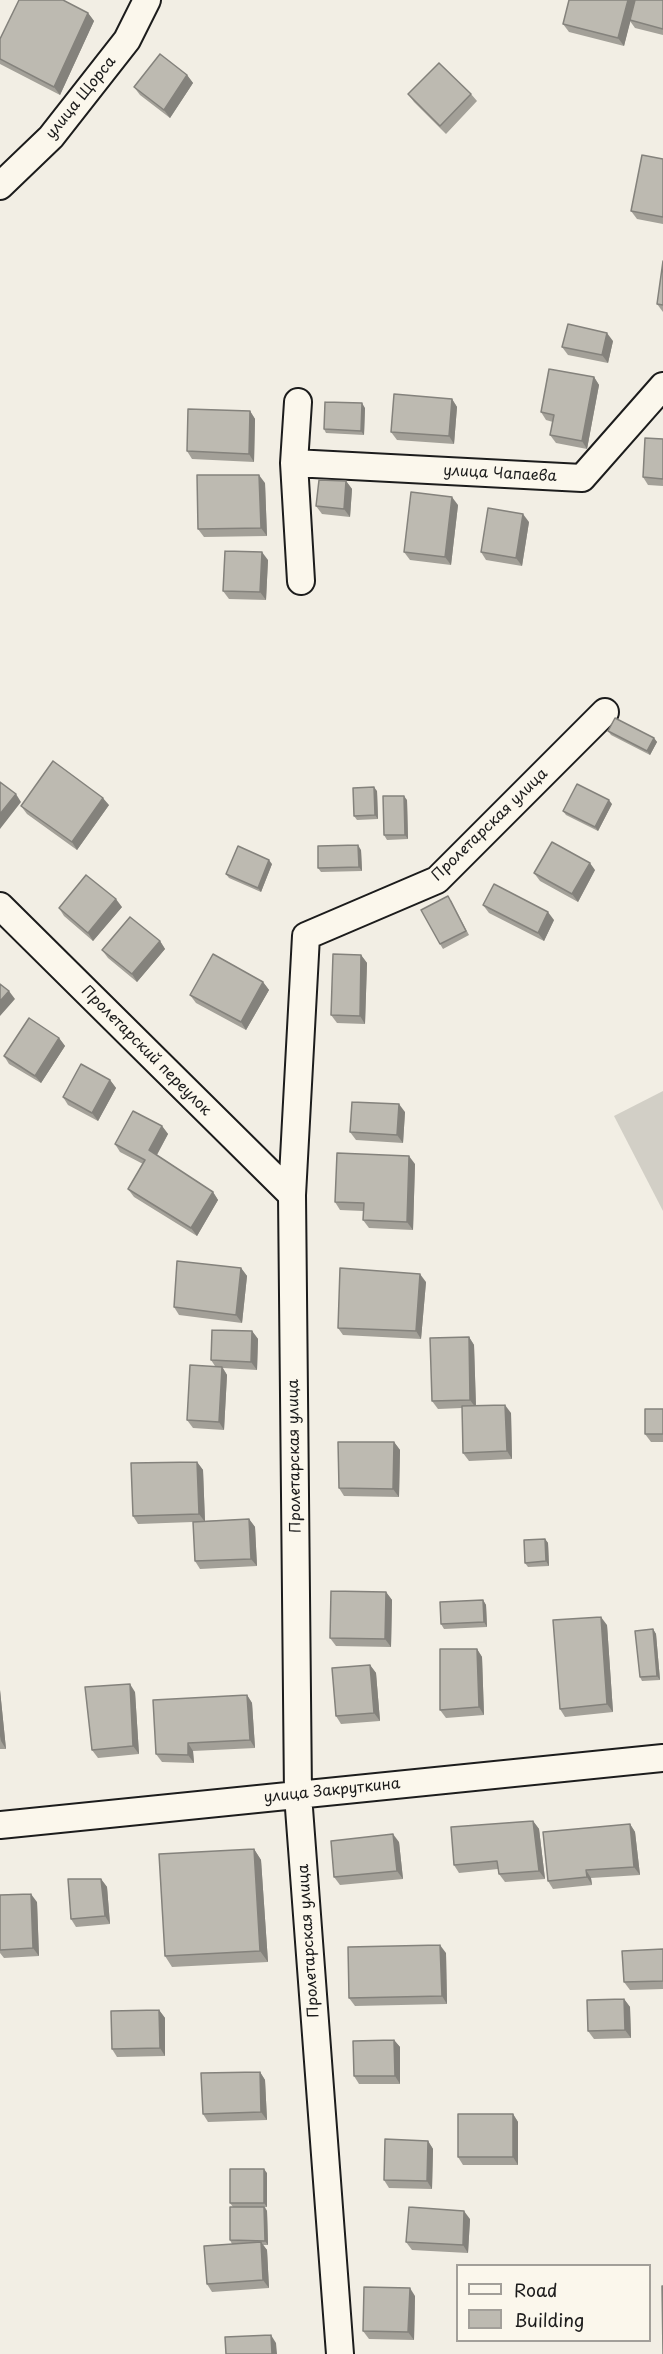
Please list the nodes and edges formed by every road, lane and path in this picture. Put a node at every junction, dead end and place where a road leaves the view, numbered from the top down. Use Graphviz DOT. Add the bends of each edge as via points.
graph roads {
  1 [pos="147,0"];
  2 [pos="0,186"];
  3 [pos="663,386"];
  4 [pos="297,402"];
  5 [pos="294,463"];
  6 [pos="301,580"];
  7 [pos="605,712"];
  8 [pos="0,906"];
  9 [pos="292,1195"];
  10 [pos="663,1758"];
  11 [pos="298,1795"];
  12 [pos="0,1824"];
  13 [pos="340,2354"];
  1 -- 2 [label="street, улица Щорса" via="127,40 51,137"];
  3 -- 5 [label="street, улица Чапаева" via="582,478"];
  4 -- 5 [label="street"];
  5 -- 6 [label="street"];
  7 -- 9 [label="street, Пролетарская улица" via="437,880 306,936"];
  8 -- 9 [label="street, Пролетарский переулок"];
  9 -- 11 [label="street, Пролетарская улица"];
  10 -- 11 [label="street, улица Закруткина"];
  11 -- 12 [label="street, улица Закруткина"];
  11 -- 13 [label="street, Пролетарская улица"];
}
